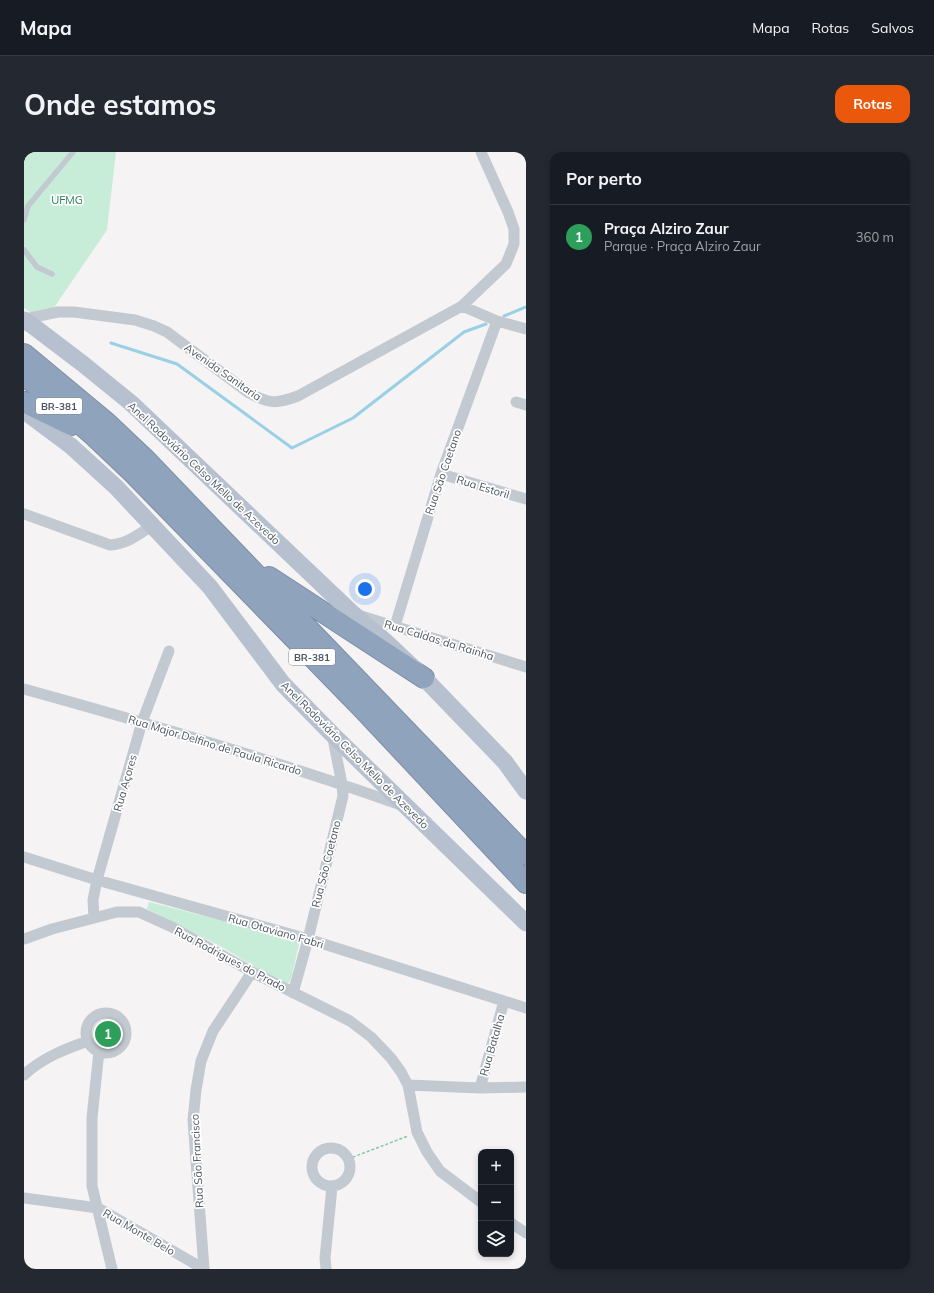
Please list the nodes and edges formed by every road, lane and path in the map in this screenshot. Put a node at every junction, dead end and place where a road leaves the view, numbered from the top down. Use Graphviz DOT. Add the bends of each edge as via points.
graph roads {
  1 [pos="73,152"];
  2 [pos="481,152"];
  3 [pos="24,220"];
  4 [pos="24,250"];
  5 [pos="52,274"];
  6 [pos="462,306"];
  7 [pos="24,320"];
  8 [pos="497,321"];
  9 [pos="526,330"];
  10 [pos="24,354"];
  11 [pos="24,375"];
  12 [pos="24,402"];
  13 [pos="24,411"];
  14 [pos="94,436"];
  15 [pos="441,474"];
  16 [pos="526,500"];
  17 [pos="24,514"];
  18 [pos="153,525"];
  19 [pos="239,558"];
  20 [pos="352,613"];
  21 [pos="395,626"];
  22 [pos="169,652"];
  23 [pos="526,667"];
  24 [pos="424,678"];
  25 [pos="24,689"];
  26 [pos="142,722"];
  27 [pos="332,734"];
  28 [pos="342,784"];
  29 [pos="526,791"];
  30 [pos="405,806"];
  31 [pos="526,855"];
  32 [pos="24,857"];
  33 [pos="97,880"];
  34 [pos="526,883"];
  35 [pos="94,918"];
  36 [pos="526,923"];
  37 [pos="24,939"];
  38 [pos="308,939"];
  39 [pos="252,972"];
  40 [pos="293,993"];
  41 [pos="504,1002"];
  42 [pos="526,1008"];
  43 [pos="88,1041"];
  44 [pos="99,1051"];
  45 [pos="24,1075"];
  46 [pos="408,1085"];
  47 [pos="526,1087"];
  48 [pos="480,1088"];
  49 [pos="417,1132"];
  50 [pos="348,1160"];
  51 [pos="332,1187"];
  52 [pos="24,1198"];
  53 [pos="478,1200"];
  54 [pos="98,1208"];
  55 [pos="514,1225"];
  56 [pos="526,1233"];
  57 [pos="112,1269"];
  58 [pos="204,1269"];
  59 [pos="326,1269"];
  1 -- 3 [label="lane" via="28,206"];
  2 -- 6 [label="street, Avenida Sanitaria" via="508,212 514,229 514,244 506,264"];
  4 -- 5 [label="lane" via="37,267"];
  6 -- 7 [label="street, Avenida Sanitaria" via="298,396 286,401 273,402 249,393 167,332 154,326 135,320 74,312 58,312"];
  6 -- 8 [label="street"];
  7 -- 20 [label="main road, Anel Rodoviário Celso Mello de Azevedo" via="131,403"];
  8 -- 9 [label="street"];
  8 -- 15 [label="street, Rua São Caetano"];
  10 -- 19 [label="highway, BR-381" via="107,423 144,458"];
  11 -- 14 [label="highway, BR-381"];
  12 -- 14 [label="highway"];
  13 -- 18 [label="main road, Anel Rodoviário Celso Mello de Azevedo" via="76,451"];
  14 -- 34 [label="highway, BR-381" via="363,709"];
  15 -- 16 [label="street, Rua Estoril"];
  15 -- 21 [label="street, Rua São Caetano"];
  17 -- 18 [label="street" via="110,545 128,541"];
  18 -- 27 [label="main road, Anel Rodoviário Celso Mello de Azevedo" via="210,587 283,684"];
  19 -- 24 [label="highway"];
  19 -- 31 [label="highway, BR-381"];
  20 -- 21 [label="street, Rua Caldas da Rainha"];
  20 -- 24 [label="main road, Anel Rodoviário Celso Mello de Azevedo"];
  21 -- 23 [label="street, Rua Caldas da Rainha"];
  22 -- 26 [label="street, Rua Açores"];
  24 -- 29 [label="main road, Anel Rodoviário Celso Mello de Azevedo" via="505,762"];
  25 -- 26 [label="street, Rua Major Delfino de Paula Ricardo"];
  26 -- 28 [label="street, Rua Major Delfino de Paula Ricardo"];
  26 -- 33 [label="street, Rua Açores"];
  27 -- 28 [label="street, Rua São Caetano"];
  27 -- 30 [label="main road, Anel Rodoviário Celso Mello de Azevedo"];
  28 -- 30 [label="street, Rua Major Delfino de Paula Ricardo"];
  28 -- 38 [label="street, Rua São Caetano" via="343,796"];
  30 -- 36 [label="main road, Anel Rodoviário Celso Mello de Azevedo"];
  32 -- 33 [label="street, Rua Otaviano Fabri"];
  33 -- 35 [label="street, Rua Açores" via="93,900"];
  33 -- 38 [label="street, Rua Otaviano Fabri"];
  35 -- 37 [label="street, Rua Rodrigues do Prado"];
  35 -- 39 [label="street, Rua Rodrigues do Prado" via="117,912 139,912 174,928"];
  38 -- 40 [label="street, Rua São Caetano"];
  38 -- 41 [label="street, Rua Otaviano Fabri"];
  39 -- 40 [label="street, Rua Rodrigues do Prado"];
  39 -- 58 [label="street, Rua São Francisco" via="213,1031 201,1062 196,1090 193,1120"];
  40 -- 46 [label="street, Rua Rodrigues do Prado" via="350,1021 371,1037 391,1058"];
  41 -- 42 [label="street, Rua Otaviano Fabri"];
  41 -- 48 [label="street, Rua Batalha"];
  43 -- 44 [label="street"];
  43 -- 44 [label="street" via="87,1025 92,1018 106,1012 120,1018 126,1032 121,1047 106,1053"];
  43 -- 45 [label="street" via="62,1050"];
  44 -- 54 [label="street" via="92,1118 91,1161 92,1186"];
  46 -- 48 [label="street"];
  46 -- 49 [label="street, Rua Rodrigues do Prado"];
  47 -- 48 [label="street"];
  49 -- 50 [label="path"];
  49 -- 53 [label="street, Rua Rodrigues do Prado" via="426,1152 440,1171"];
  50 -- 51 [label="street" via="350,1166 347,1177"];
  50 -- 51 [label="street" via="339,1150 332,1148 319,1152 315,1157 312,1164 315,1177 325,1186"];
  51 -- 59 [label="street"];
  52 -- 54 [label="street, Rua Monte Belo"];
  54 -- 57 [label="street"];
  54 -- 58 [label="street, Rua Monte Belo"];
  55 -- 56 [label="street"];
}
